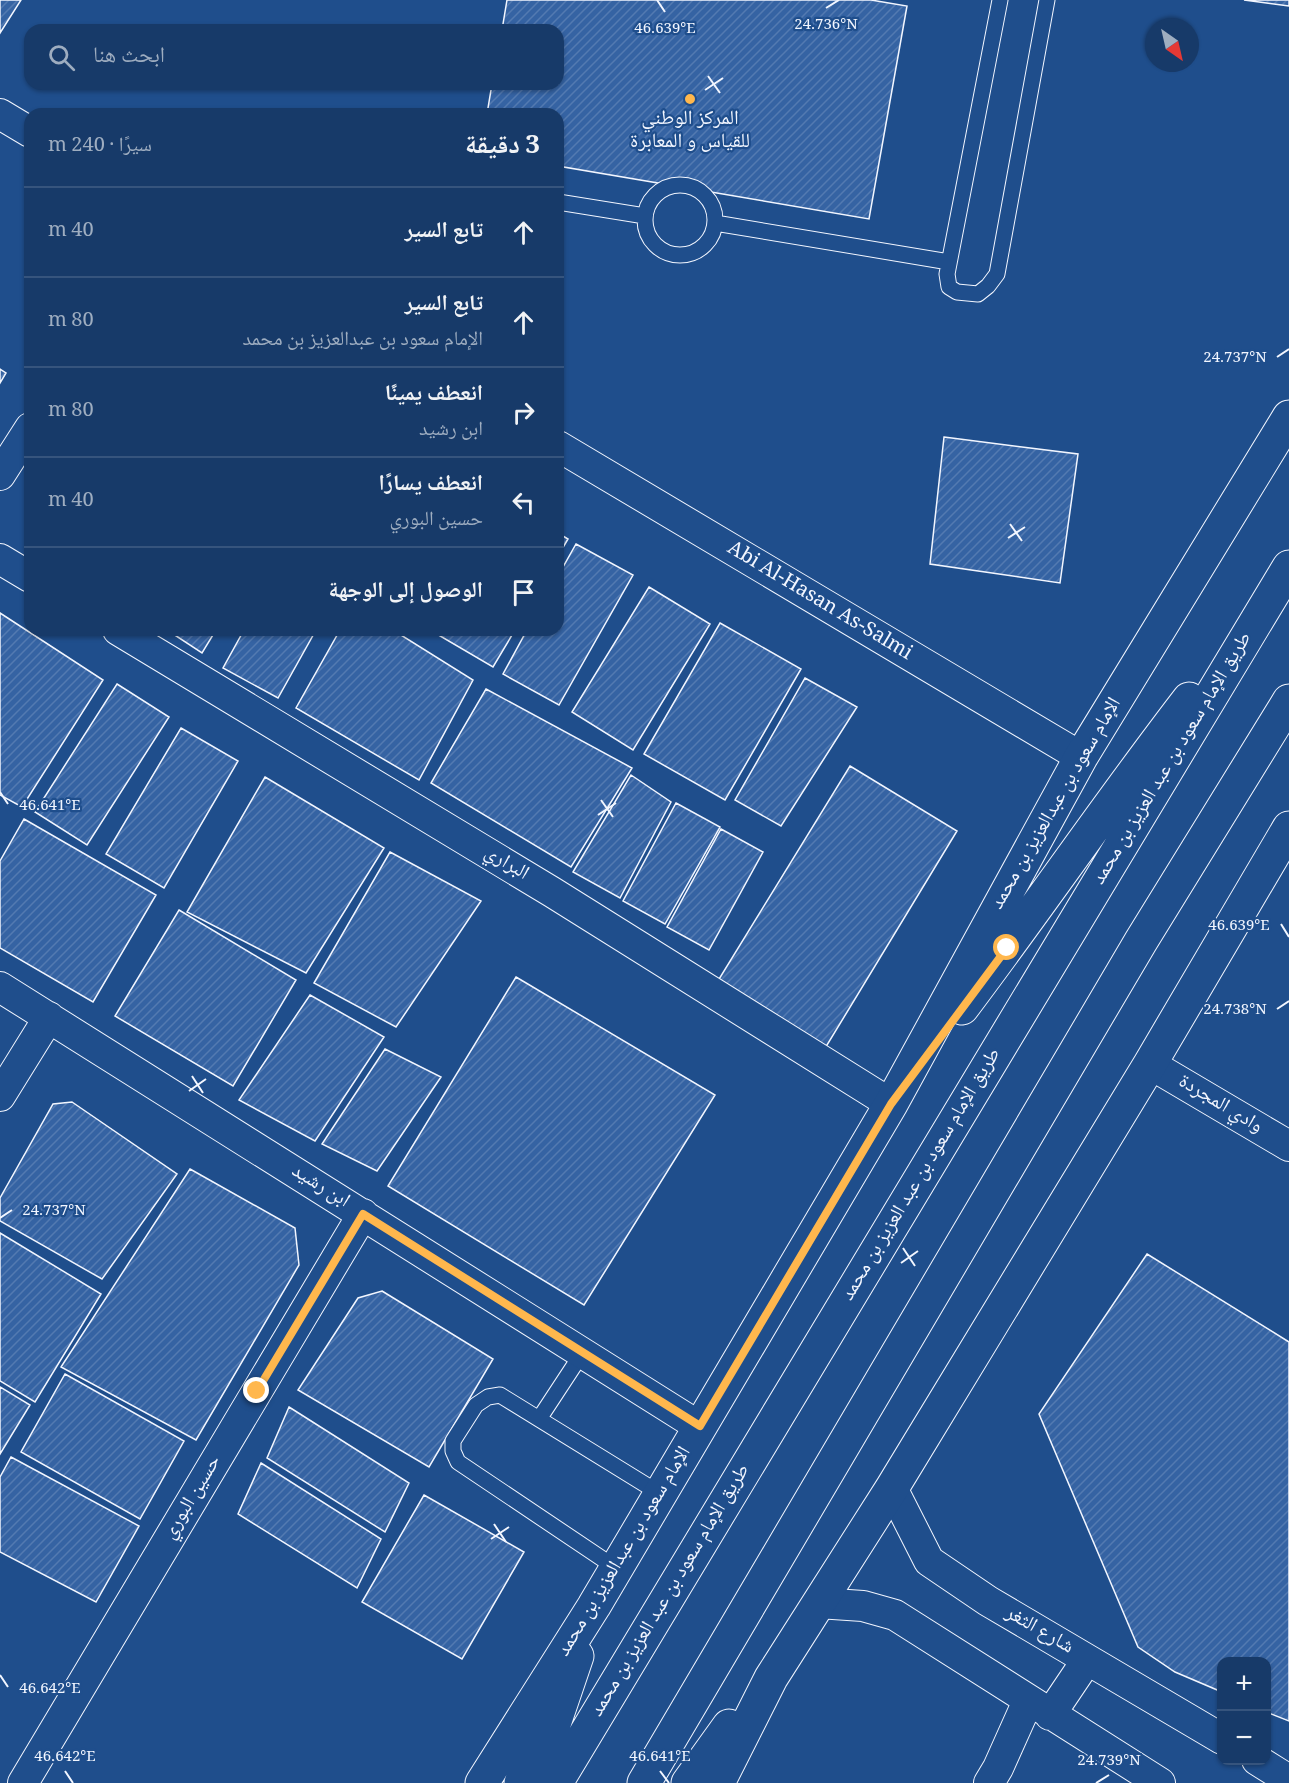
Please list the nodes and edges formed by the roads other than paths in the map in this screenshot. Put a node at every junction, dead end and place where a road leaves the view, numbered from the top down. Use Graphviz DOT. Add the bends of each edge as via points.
graph roads {
  1 [pos="1000,0"];
  2 [pos="1047,0"];
  3 [pos="0,114"];
  4 [pos="24,128"];
  5 [pos="564,203"];
  6 [pos="645,216"];
  7 [pos="715,223"];
  8 [pos="949,262"];
  9 [pos="1289,417"];
  10 [pos="24,437"];
  11 [pos="564,450"];
  12 [pos="0,475"];
  13 [pos="0,559"];
  14 [pos="1288,569"];
  15 [pos="24,573"];
  16 [pos="128,636"];
  17 [pos="1289,701"];
  18 [pos="1081,757"];
  19 [pos="1289,828"];
  20 [pos="0,987"];
  21 [pos="50,1017"];
  22 [pos="1150,1064"];
  23 [pos="0,1096"];
  24 [pos="891,1104"];
  25 [pos="1289,1146"];
  26 [pos="363,1214"];
  27 [pos="583,1352"];
  28 [pos="539,1419"];
  29 [pos="700,1426"];
  30 [pos="892,1488"];
  31 [pos="659,1493"];
  32 [pos="616,1568"];
  33 [pos="818,1602"];
  34 [pos="594,1606"];
  35 [pos="1088,1660"];
  36 [pos="771,1678"];
  37 [pos="1039,1708"];
  38 [pos="1217,1737"];
  39 [pos="1264,1765"];
  40 [pos="1289,1780"];
  41 [pos="23,1783"];
  42 [pos="482,1783"];
  43 [pos="520,1783"];
  44 [pos="556,1783"];
  45 [pos="645,1783"];
  46 [pos="688,1783"];
  47 [pos="718,1783"];
  48 [pos="989,1783"];
  49 [pos="1160,1783"];
  1 -- 8 [label="lane"];
  2 -- 8 [label="lane" via="997,274 978,294 957,292 949,287"];
  3 -- 4 [label="street"];
  5 -- 6 [label="lane"];
  6 -- 7 [label="lane" via="653,197 669,186 690,185 707,196 716,213"];
  6 -- 7 [label="lane" via="648,236 662,251 681,256 701,250 714,234"];
  7 -- 8 [label="lane"];
  9 -- 18 [label="main road, الإمام سعود بن عبدالعزيز بن محمد"];
  10 -- 12 [label="street"];
  11 -- 18 [label="street, Abi Al-Hasan As-Salmi"];
  13 -- 15 [label="street"];
  14 -- 24 [label="main road" via="1123,784"];
  14 -- 44 [label="main road, طريق الإمام سعود بن عبد العزيز بن محمد"];
  16 -- 24 [label="street, البراري" via="552,892"];
  17 -- 45 [label="main road" via="1141,940"];
  18 -- 24 [label="main road, الإمام سعود بن عبدالعزيز بن محمد"];
  19 -- 22 [label="main road"];
  20 -- 21 [label="street, ابن رشيد"];
  21 -- 23 [label="street"];
  21 -- 26 [label="street, ابن رشيد"];
  22 -- 25 [label="street, وادي المجردة"];
  22 -- 30 [label="main road"];
  24 -- 29 [label="main road, الإمام سعود بن عبدالعزيز بن محمد"];
  26 -- 27 [label="street, ابن رشيد"];
  26 -- 41 [label="street, حسين البوري"];
  27 -- 28 [label="lane"];
  27 -- 29 [label="street, ابن رشيد"];
  28 -- 31 [label="lane"];
  28 -- 32 [label="lane" via="500,1395 488,1397 476,1405 453,1441 453,1451 458,1462"];
  29 -- 31 [label="main road, الإمام سعود بن عبدالعزيز بن محمد"];
  30 -- 33 [label="main road"];
  30 -- 35 [label="street, شارع الثغر" via="929,1561"];
  31 -- 32 [label="main road, الإمام سعود بن عبدالعزيز بن محمد"];
  32 -- 34 [label="main road, الإمام سعود بن عبدالعزيز بن محمد"];
  33 -- 36 [label="main road"];
  33 -- 37 [label="street" via="863,1606 895,1615"];
  34 -- 42 [label="main road, الإمام سعود بن عبدالعزيز بن محمد"];
  34 -- 43 [label="main road" via="555,1722"];
  35 -- 37 [label="street"];
  35 -- 38 [label="street, شارع الثغر"];
  36 -- 46 [label="main road" via="728,1727"];
  36 -- 47 [label="main road"];
  37 -- 48 [label="street"];
  37 -- 49 [label="street"];
  39 -- 40 [label="street"];
}
